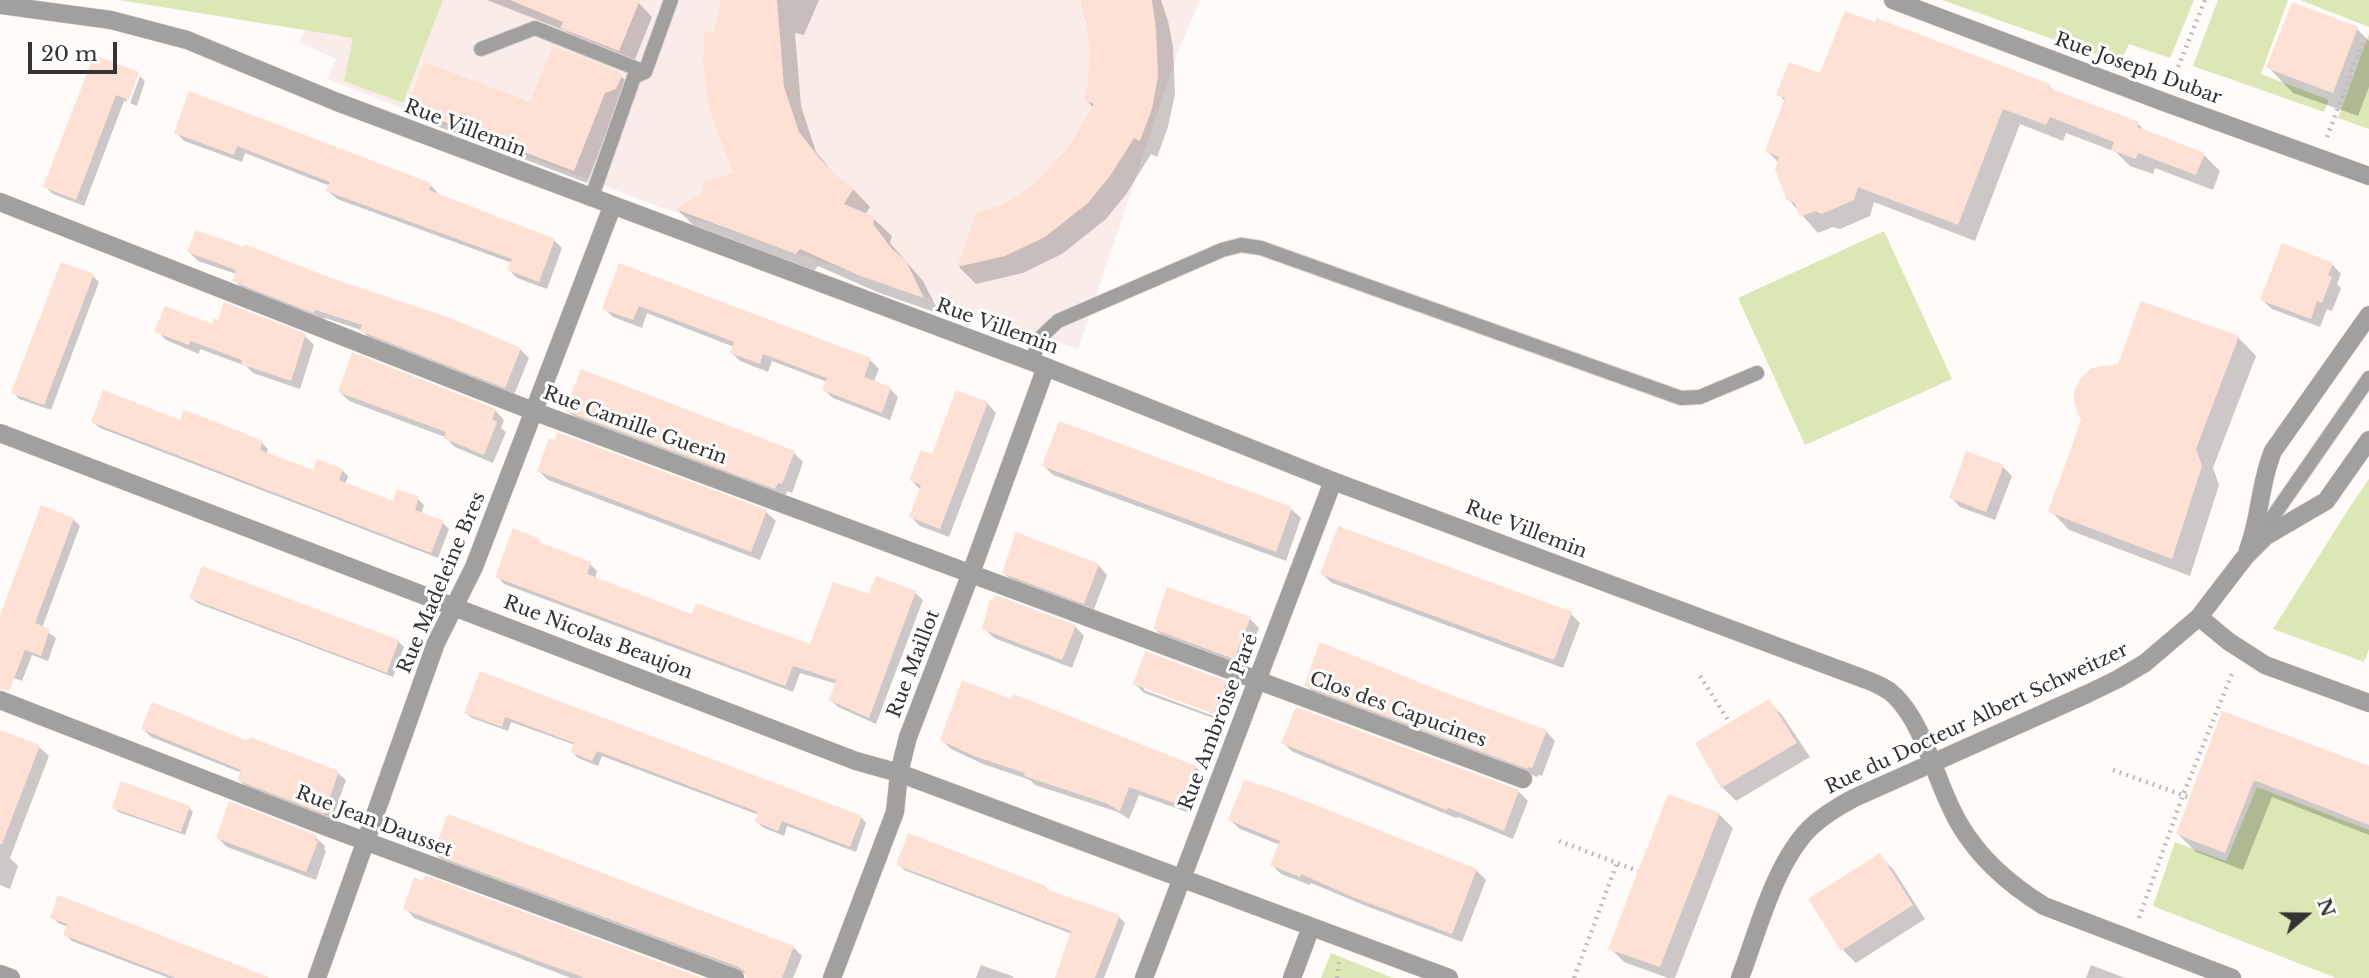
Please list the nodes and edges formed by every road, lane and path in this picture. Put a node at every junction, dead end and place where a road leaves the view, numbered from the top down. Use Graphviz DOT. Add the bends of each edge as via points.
graph roads {
  1 [pos="671,0"];
  2 [pos="2205,0"];
  3 [pos="1902,2"];
  4 [pos="0,5"];
  5 [pos="2364,40"];
  6 [pos="481,49"];
  7 [pos="645,72"];
  8 [pos="2164,102"];
  9 [pos="2320,158"];
  10 [pos="2369,176"];
  11 [pos="591,199"];
  12 [pos="0,202"];
  13 [pos="612,207"];
  14 [pos="2369,315"];
  15 [pos="1039,365"];
  16 [pos="1756,373"];
  17 [pos="2369,378"];
  18 [pos="533,411"];
  19 [pos="0,433"];
  20 [pos="2369,440"];
  21 [pos="1334,481"];
  22 [pos="2245,557"];
  23 [pos="971,573"];
  24 [pos="455,606"];
  25 [pos="2199,617"];
  26 [pos="2243,652"];
  27 [pos="1700,676"];
  28 [pos="1258,680"];
  29 [pos="0,700"];
  30 [pos="2369,703"];
  31 [pos="1728,720"];
  32 [pos="1932,764"];
  33 [pos="2113,770"];
  34 [pos="900,773"];
  35 [pos="1523,779"];
  36 [pos="2185,796"];
  37 [pos="1559,841"];
  38 [pos="367,842"];
  39 [pos="1617,863"];
  40 [pos="1638,871"];
  41 [pos="1182,880"];
  42 [pos="1311,927"];
  43 [pos="2132,940"];
  44 [pos="0,974"];
  45 [pos="11,978"];
  46 [pos="317,978"];
  47 [pos="735,978"];
  48 [pos="832,978"];
  49 [pos="1144,978"];
  50 [pos="1292,978"];
  51 [pos="1449,978"];
  52 [pos="1574,978"];
  53 [pos="1740,978"];
  54 [pos="2232,978"];
  1 -- 7 [label="lane"];
  2 -- 8 [label="path"];
  3 -- 8 [label="street, Rue Joseph Dubar"];
  4 -- 11 [label="street, Rue Villemin" via="111,20 187,40 337,103"];
  5 -- 9 [label="path"];
  6 -- 7 [label="lane" via="535,28"];
  7 -- 11 [label="lane" via="634,77"];
  8 -- 9 [label="street, Rue Joseph Dubar"];
  9 -- 10 [label="street, Rue Joseph Dubar"];
  11 -- 13 [label="street, Rue Villemin"];
  12 -- 18 [label="street, Rue Camille Guerin"];
  13 -- 15 [label="street, Rue Villemin"];
  13 -- 18 [label="street, Rue Madeleine Bres"];
  14 -- 22 [label="street" via="2273,451 2263,474 2259,513"];
  15 -- 16 [label="lane" via="1042,336 1058,321 1241,245 1261,247 1681,398 1700,397"];
  15 -- 21 [label="street, Rue Villemin"];
  15 -- 23 [label="street, Rue Maillot"];
  17 -- 22 [label="lane"];
  18 -- 23 [label="street, Rue Camille Guerin"];
  18 -- 24 [label="street, Rue Madeleine Bres"];
  19 -- 24 [label="street, Rue Nicolas Beaujon"];
  20 -- 22 [label="street" via="2326,501 2281,525"];
  21 -- 28 [label="street, Rue Ambroise Paré"];
  21 -- 32 [label="street, Rue Villemin" via="1878,685 1904,706"];
  22 -- 25 [label="street, Rue du Docteur Albert Schweitzer"];
  23 -- 28 [label="street, Rue Camille Guerin"];
  23 -- 34 [label="street, Rue Maillot" via="908,737"];
  24 -- 34 [label="street, Rue Nicolas Beaujon" via="856,761"];
  24 -- 38 [label="street, Rue Madeleine Bres" via="436,643"];
  25 -- 26 [label="street"];
  25 -- 32 [label="street, Rue du Docteur Albert Schweitzer" via="2158,653 2118,679"];
  26 -- 30 [label="street" via="2265,665"];
  26 -- 36 [label="path" via="2227,682"];
  27 -- 31 [label="path"];
  28 -- 35 [label="street, Clos des Capucines"];
  28 -- 41 [label="street, Rue Ambroise Paré"];
  29 -- 38 [label="street, Rue Jean Dausset"];
  32 -- 43 [label="street, Rue Villemin" via="1958,823 2005,878 2044,906"];
  32 -- 53 [label="street, Rue du Docteur Albert Schweitzer" via="1854,798 1825,814 1807,831 1777,880"];
  33 -- 36 [label="path"];
  34 -- 41 [label="street, Rue Nicolas Beaujon"];
  34 -- 48 [label="street, Rue Maillot" via="895,812"];
  36 -- 43 [label="path"];
  37 -- 39 [label="path"];
  38 -- 46 [label="street, Rue Madeleine Bres"];
  38 -- 47 [label="street, Rue Jean Dausset"];
  39 -- 40 [label="path"];
  39 -- 52 [label="path"];
  41 -- 42 [label="street, Rue Nicolas Beaujon"];
  41 -- 49 [label="street, Rue Ambroise Paré"];
  42 -- 50 [label="street"];
  42 -- 51 [label="street, Rue Nicolas Beaujon"];
  43 -- 54 [label="street, Rue Villemin"];
  44 -- 45 [label="street"];
}
